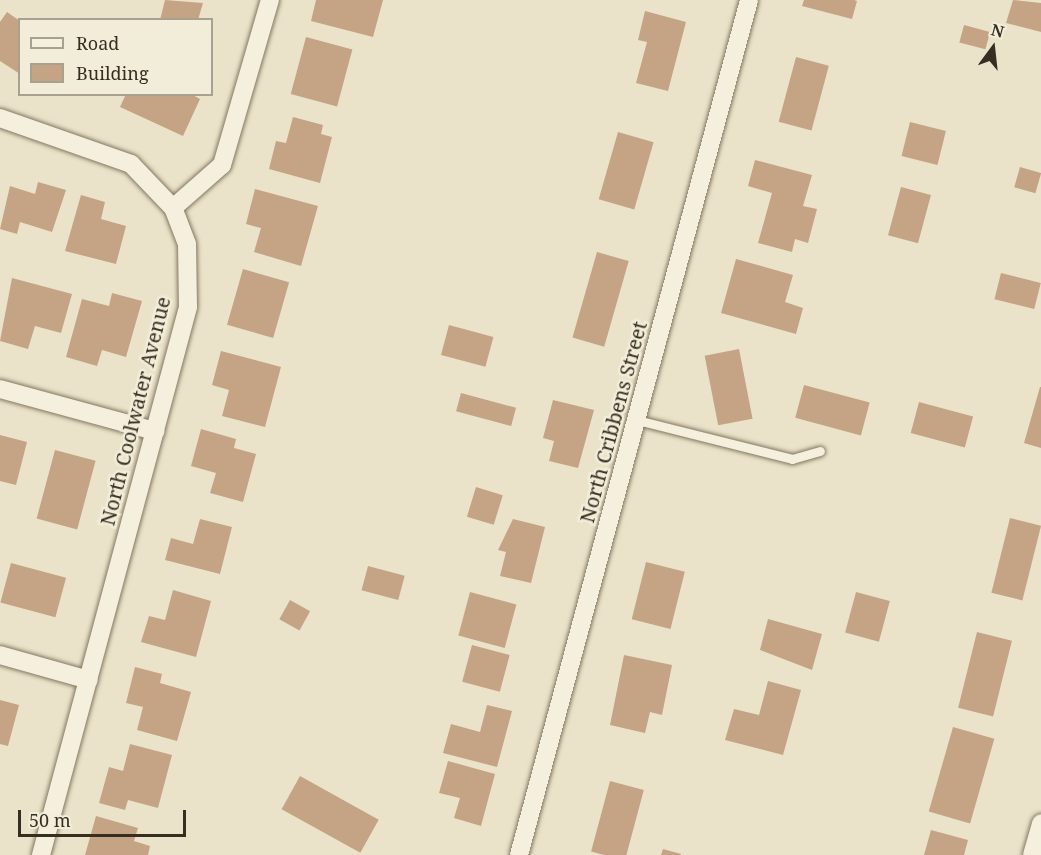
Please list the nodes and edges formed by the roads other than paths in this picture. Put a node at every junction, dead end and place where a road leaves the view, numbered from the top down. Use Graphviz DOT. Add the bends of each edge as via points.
graph roads {
  1 [pos="270,0"];
  2 [pos="749,0"];
  3 [pos="0,118"];
  4 [pos="173,208"];
  5 [pos="0,389"];
  6 [pos="637,420"];
  7 [pos="154,431"];
  8 [pos="820,451"];
  9 [pos="0,655"];
  10 [pos="89,680"];
  11 [pos="1041,823"];
  12 [pos="41,855"];
  13 [pos="519,855"];
  14 [pos="1032,855"];
  1 -- 4 [label="street" via="222,165"];
  2 -- 6 [label="street, North Cribbens Street"];
  3 -- 4 [label="street" via="131,164"];
  4 -- 7 [label="street, North Coolwater Avenue" via="187,244 188,307"];
  5 -- 7 [label="street"];
  6 -- 8 [label="lane" via="792,459"];
  6 -- 13 [label="street, North Cribbens Street"];
  7 -- 10 [label="street, North Coolwater Avenue"];
  9 -- 10 [label="street"];
  10 -- 12 [label="street, North Coolwater Avenue"];
  11 -- 14 [label="street"];
}
